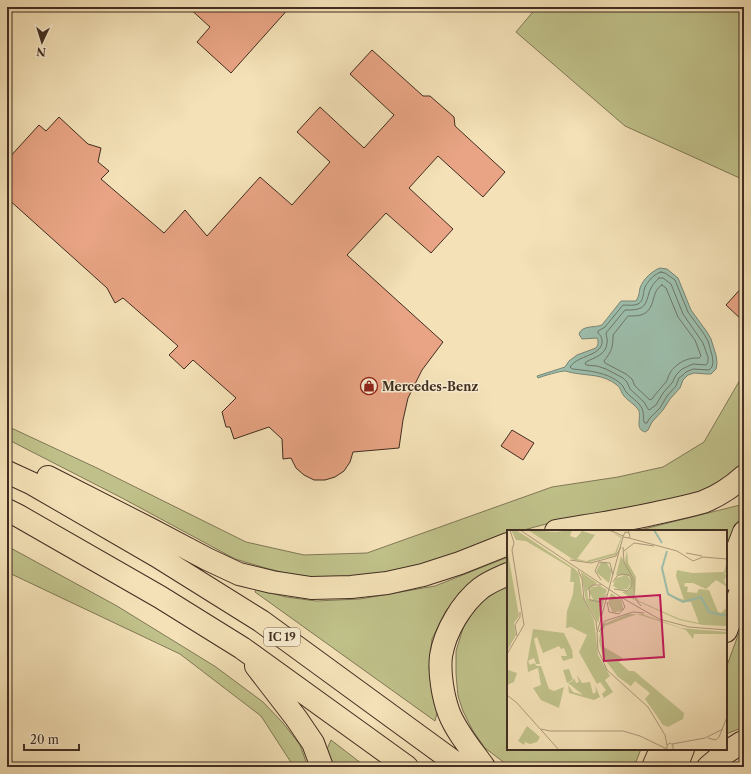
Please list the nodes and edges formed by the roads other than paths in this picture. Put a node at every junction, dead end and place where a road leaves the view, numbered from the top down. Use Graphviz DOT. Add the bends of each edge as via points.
graph roads {
  1 [pos="7,457"];
  2 [pos="7,472"];
  3 [pos="744,476"];
  4 [pos="7,510"];
  5 [pos="562,530"];
  6 [pos="744,532"];
  7 [pos="507,544"];
  8 [pos="507,574"];
  9 [pos="727,576"];
  10 [pos="744,582"];
  11 [pos="727,628"];
  12 [pos="242,648"];
  13 [pos="744,742"];
  14 [pos="661,750"];
  15 [pos="683,750"];
  16 [pos="322,767"];
  17 [pos="407,767"];
  18 [pos="461,767"];
  19 [pos="484,767"];
  20 [pos="653,767"];
  21 [pos="676,767"];
  22 [pos="708,767"];
  1 -- 7 [label="main road" via="207,559 239,574 272,582 310,588 387,583 423,575"];
  2 -- 18 [label="main road, IC 19" via="31,483 157,556 261,622"];
  3 -- 5 [label="main road" via="732,486 693,505 637,518"];
  4 -- 12 [label="main road, IC 19" via="160,596"];
  6 -- 9 [label="main road"];
  8 -- 19 [label="main road" via="481,588 468,600 450,628 441,655 442,686 449,713"];
  10 -- 11 [label="main road"];
  12 -- 16 [label="main road" via="313,743"];
  12 -- 17 [label="main road, IC 19"];
  13 -- 22 [label="main road"];
  14 -- 20 [label="main road"];
  15 -- 21 [label="main road"];
}
